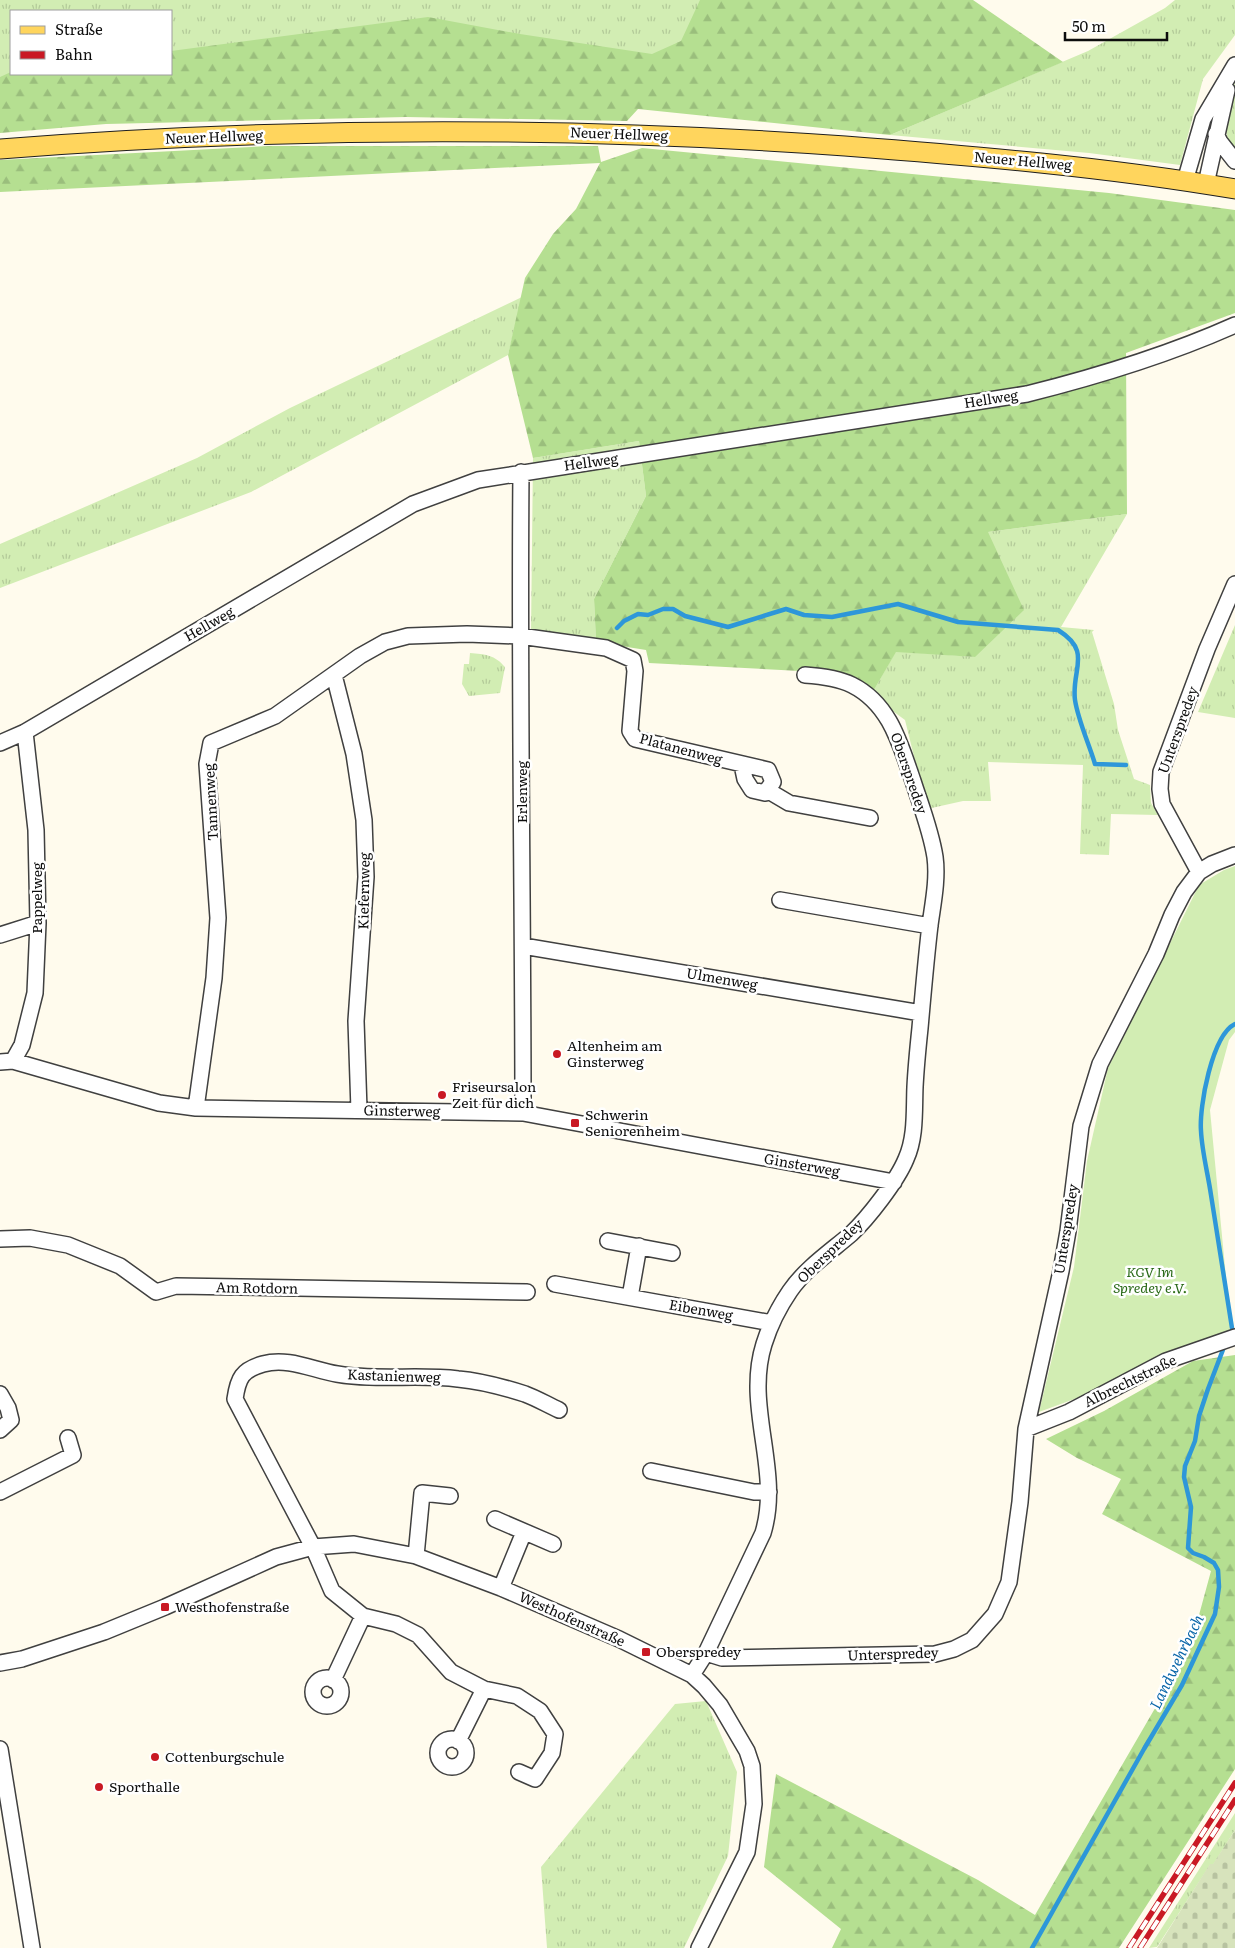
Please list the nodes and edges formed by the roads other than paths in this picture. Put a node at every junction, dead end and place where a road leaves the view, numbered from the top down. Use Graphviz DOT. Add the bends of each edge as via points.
graph roads {
  1 [pos="1234,67"];
  2 [pos="1216,134"];
  3 [pos="0,149"];
  4 [pos="1235,161"];
  5 [pos="1185,181"];
  6 [pos="1206,184"];
  7 [pos="1235,189"];
  8 [pos="1235,325"];
  9 [pos="521,472"];
  10 [pos="1235,584"];
  11 [pos="520,636"];
  12 [pos="334,675"];
  13 [pos="805,675"];
  14 [pos="25,732"];
  15 [pos="0,743"];
  16 [pos="870,818"];
  17 [pos="1235,855"];
  18 [pos="1199,872"];
  19 [pos="780,900"];
  20 [pos="38,922"];
  21 [pos="930,926"];
  22 [pos="0,935"];
  23 [pos="523,946"];
  24 [pos="921,1013"];
  25 [pos="6,1061"];
  26 [pos="196,1108"];
  27 [pos="359,1110"];
  28 [pos="523,1113"];
  29 [pos="894,1182"];
  30 [pos="0,1239"];
  31 [pos="608,1240"];
  32 [pos="639,1246"];
  33 [pos="672,1253"];
  34 [pos="556,1284"];
  35 [pos="527,1292"];
  36 [pos="630,1298"];
  37 [pos="772,1323"];
  38 [pos="1235,1337"];
  39 [pos="0,1394"];
  40 [pos="559,1410"];
  41 [pos="1026,1429"];
  42 [pos="0,1430"];
  43 [pos="68,1438"];
  44 [pos="651,1471"];
  45 [pos="0,1492"];
  46 [pos="769,1492"];
  47 [pos="450,1496"];
  48 [pos="495,1520"];
  49 [pos="524,1532"];
  50 [pos="553,1544"];
  51 [pos="313,1547"];
  52 [pos="416,1556"];
  53 [pos="501,1588"];
  54 [pos="363,1616"];
  55 [pos="706,1653"];
  56 [pos="0,1663"];
  57 [pos="692,1675"];
  58 [pos="333,1680"];
  59 [pos="484,1689"];
  60 [pos="458,1741"];
  61 [pos="0,1749"];
  62 [pos="519,1772"];
  63 [pos="32,1948"];
  64 [pos="699,1948"];
  1 -- 2 [label="street"];
  1 -- 5 [label="street" via="1203,120"];
  2 -- 4 [label="street"];
  2 -- 6 [label="street"];
  3 -- 5 [label="main road, Neuer Hellweg" via="342,132 602,133 735,138 920,152 1062,164"];
  5 -- 6 [label="main road, Neuer Hellweg"];
  6 -- 7 [label="main road, Neuer Hellweg"];
  8 -- 9 [label="street, Hellweg" via="1151,359 1027,394"];
  9 -- 11 [label="street, Erlenweg"];
  9 -- 14 [label="street, Hellweg" via="478,480 413,504"];
  10 -- 18 [label="street, Unterspredey" via="1162,772 1162,804"];
  11 -- 12 [label="street, Tannenweg" via="408,636 385,642"];
  11 -- 16 [label="street, Platanenweg" via="606,648 633,660 630,731 635,739 768,770 773,782 767,790 789,803"];
  11 -- 23 [label="street, Erlenweg"];
  12 -- 26 [label="street, Tannenweg" via="275,716 211,744 207,764 218,918 214,978"];
  12 -- 27 [label="street, Kiefernweg" via="354,754 364,820 366,877 356,1021"];
  13 -- 21 [label="street, Oberspredey" via="851,684 871,697 896,732 924,814 935,858 935,896"];
  14 -- 15 [label="street, Hellweg"];
  14 -- 20 [label="street, Pappelweg" via="36,830"];
  17 -- 18 [label="street"];
  18 -- 41 [label="street, Unterspredey" via="1172,915 1091,1089 1081,1126 1062,1261"];
  19 -- 21 [label="street"];
  20 -- 22 [label="street"];
  20 -- 25 [label="street, Pappelweg" via="35,993 22,1046"];
  21 -- 24 [label="street, Oberspredey"];
  23 -- 24 [label="street, Ulmenweg"];
  23 -- 28 [label="street, Erlenweg"];
  24 -- 29 [label="street, Oberspredey" via="913,1139"];
  25 -- 26 [label="street, Ginsterweg" via="159,1104"];
  26 -- 27 [label="street, Ginsterweg"];
  27 -- 28 [label="street, Ginsterweg"];
  28 -- 29 [label="street, Ginsterweg"];
  29 -- 37 [label="street, Oberspredey" via="854,1231 790,1290"];
  30 -- 35 [label="street, Am Rotdorn" via="30,1238 68,1245 120,1266 156,1292 176,1286"];
  31 -- 32 [label="street"];
  32 -- 33 [label="street"];
  32 -- 36 [label="street"];
  34 -- 36 [label="street, Eibenweg"];
  36 -- 37 [label="street, Eibenweg"];
  37 -- 46 [label="street, Oberspredey" via="756,1380"];
  38 -- 41 [label="street, Albrechtstraße" via="1166,1361 1069,1412"];
  39 -- 42 [label="street" via="11,1420"];
  40 -- 51 [label="street, Kastanienweg" via="491,1384 457,1378 381,1378 338,1374 290,1362 264,1364 246,1371 238,1381 234,1399"];
  41 -- 55 [label="street, Unterspredey" via="1009,1582 995,1614 972,1640 936,1654 722,1658"];
  43 -- 45 [label="street" via="73,1455"];
  44 -- 46 [label="street" via="754,1492"];
  46 -- 55 [label="street, Oberspredey" via="763,1533"];
  47 -- 52 [label="street" via="422,1494"];
  48 -- 49 [label="street"];
  49 -- 50 [label="street"];
  49 -- 53 [label="street, Westhofenstraße"];
  51 -- 52 [label="street, Westhofenstraße" via="354,1544"];
  51 -- 54 [label="street" via="332,1591"];
  51 -- 56 [label="street, Westhofenstraße" via="276,1557 104,1632 22,1660"];
  52 -- 53 [label="street, Westhofenstraße"];
  53 -- 57 [label="street, Westhofenstraße" via="619,1639"];
  54 -- 58 [label="street"];
  54 -- 59 [label="street" via="396,1624 418,1635 451,1672"];
  55 -- 57 [label="street, Oberspredey"];
  57 -- 64 [label="street, Westhofenstraße" via="720,1705 747,1751 754,1787 747,1852"];
  59 -- 60 [label="street"];
  59 -- 62 [label="street" via="517,1696 540,1711 555,1734 552,1753 535,1780"];
  61 -- 63 [label="street"];
}
